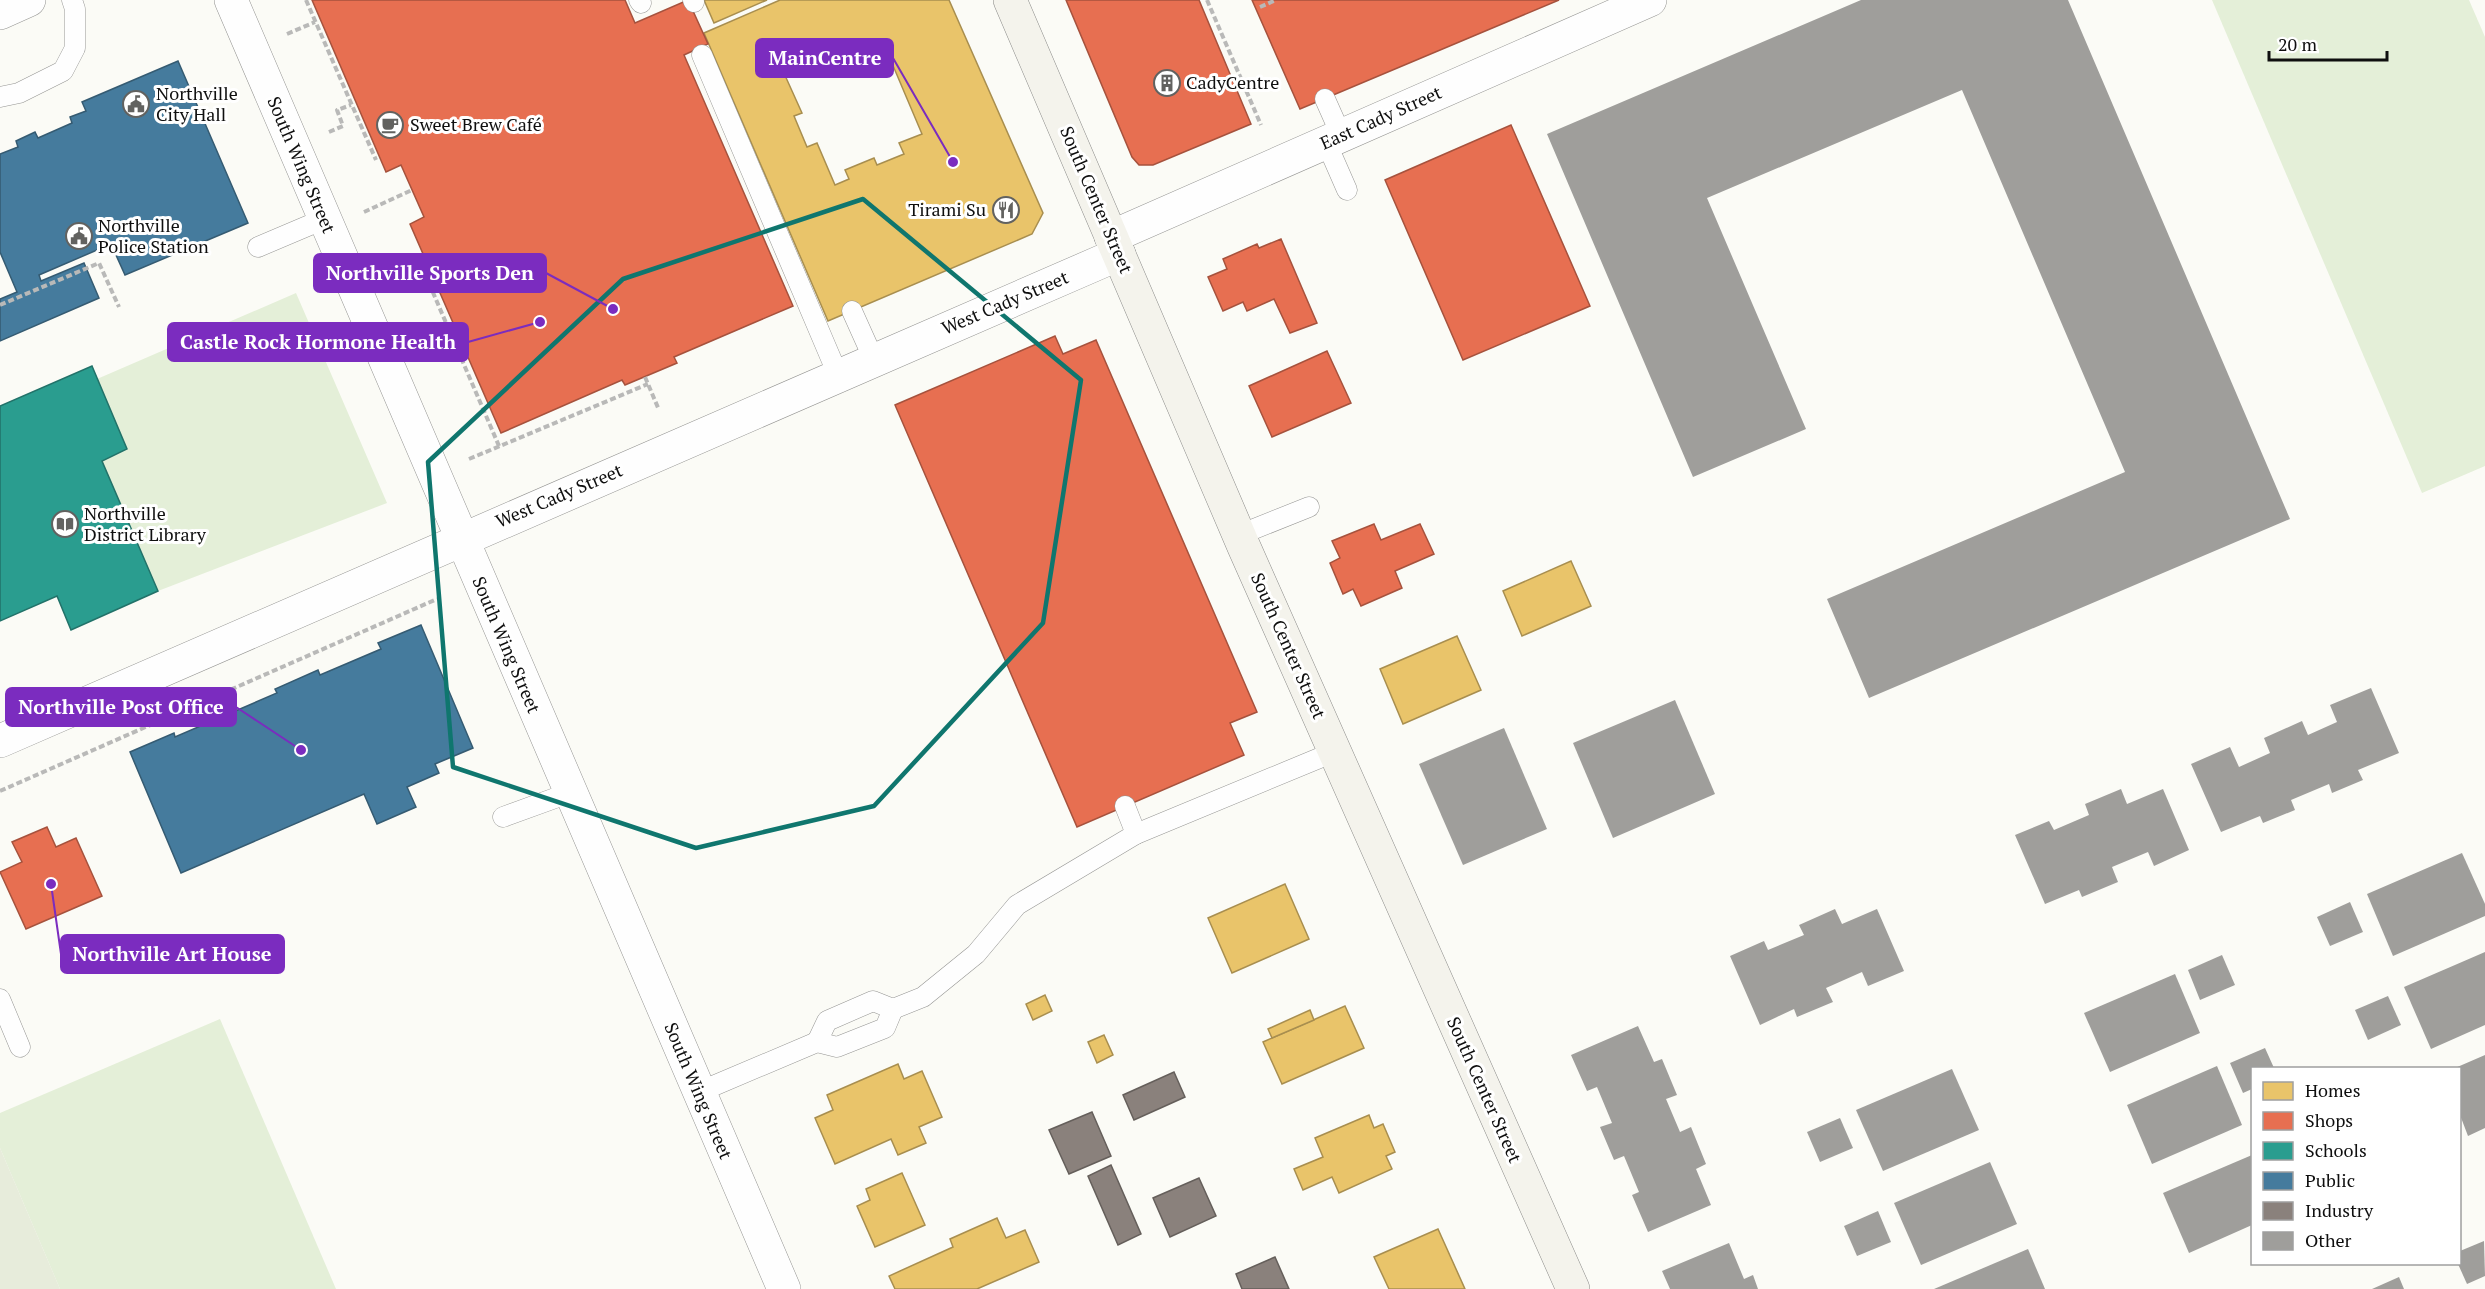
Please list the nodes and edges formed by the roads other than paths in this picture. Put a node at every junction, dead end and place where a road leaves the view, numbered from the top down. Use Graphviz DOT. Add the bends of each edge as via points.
graph roads {
  1 [pos="29,0"];
  2 [pos="72,0"];
  3 [pos="231,0"];
  4 [pos="1010,0"];
  5 [pos="1650,0"];
  6 [pos="0,13"];
  7 [pos="702,55"];
  8 [pos="0,97"];
  9 [pos="1325,99"];
  10 [pos="1334,139"];
  11 [pos="1347,190"];
  12 [pos="324,219"];
  13 [pos="1115,245"];
  14 [pos="258,247"];
  15 [pos="852,311"];
  16 [pos="873,360"];
  17 [pos="838,375"];
  18 [pos="1309,507"];
  19 [pos="1239,535"];
  20 [pos="460,539"];
  21 [pos="0,741"];
  22 [pos="1334,752"];
  23 [pos="569,793"];
  24 [pos="1125,806"];
  25 [pos="503,817"];
  26 [pos="1136,834"];
  27 [pos="0,999"];
  28 [pos="893,1009"];
  29 [pos="818,1042"];
  30 [pos="20,1047"];
  31 [pos="699,1092"];
  32 [pos="784,1289"];
  33 [pos="1573,1289"];
  1 -- 6 [label="street"];
  2 -- 8 [label="lane" via="75,48 63,71 19,93"];
  3 -- 12 [label="street, South Wing Street"];
  4 -- 13 [label="main road, South Center Street"];
  5 -- 10 [label="street, East Cady Street"];
  7 -- 17 [label="lane"];
  9 -- 10 [label="lane"];
  10 -- 11 [label="lane"];
  10 -- 13 [label="street, East Cady Street"];
  12 -- 14 [label="lane"];
  12 -- 20 [label="street, South Wing Street"];
  13 -- 16 [label="street, West Cady Street"];
  13 -- 19 [label="main road, South Center Street"];
  15 -- 16 [label="lane"];
  16 -- 17 [label="street, West Cady Street"];
  17 -- 20 [label="street, West Cady Street"];
  18 -- 19 [label="lane"];
  19 -- 22 [label="main road, South Center Street"];
  20 -- 21 [label="street, West Cady Street"];
  20 -- 23 [label="street, South Wing Street"];
  22 -- 26 [label="lane"];
  22 -- 33 [label="main road, South Center Street"];
  23 -- 25 [label="lane"];
  23 -- 31 [label="street, South Wing Street"];
  24 -- 26 [label="lane"];
  26 -- 28 [label="lane" via="1017,905 976,954 923,997"];
  27 -- 30 [label="lane"];
  28 -- 29 [label="lane" via="885,1028 837,1047"];
  28 -- 29 [label="lane" via="873,1001 827,1021"];
  29 -- 31 [label="lane"];
  31 -- 32 [label="street, South Wing Street"];
}
